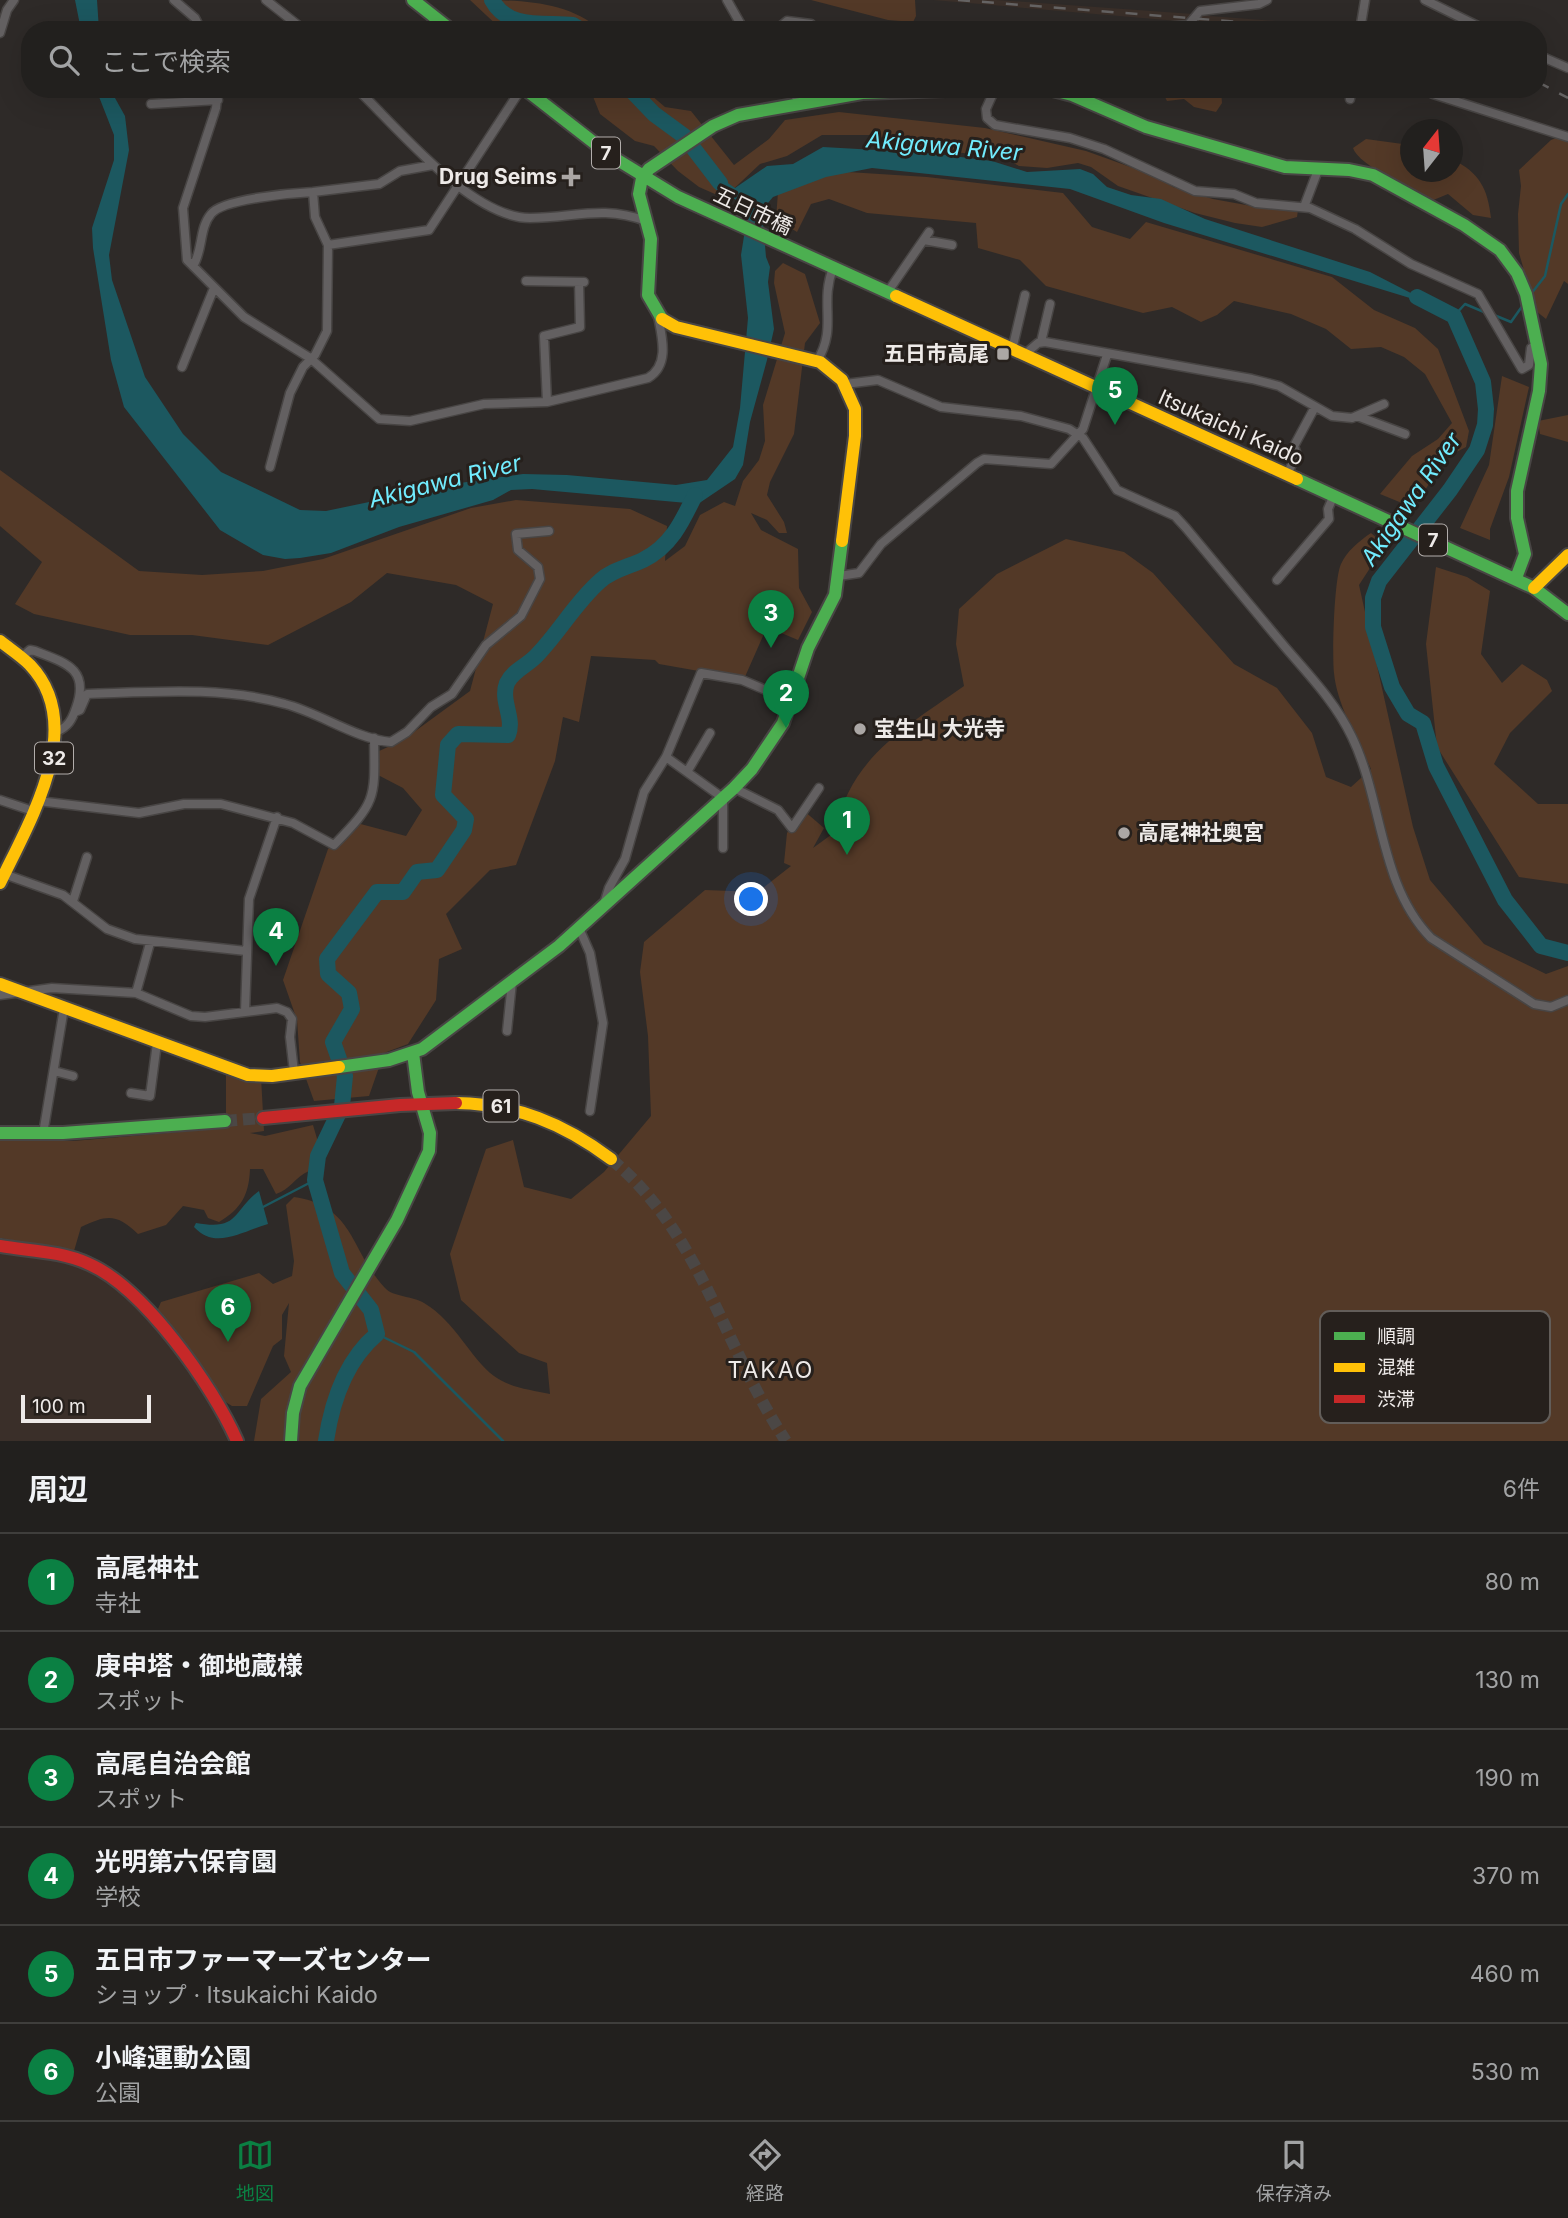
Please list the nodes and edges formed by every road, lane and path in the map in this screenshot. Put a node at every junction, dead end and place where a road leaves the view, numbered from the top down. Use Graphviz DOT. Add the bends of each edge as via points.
graph roads {
  1 [pos="14,0"];
  2 [pos="174,0"];
  3 [pos="266,0"];
  4 [pos="413,0"];
  5 [pos="727,0"];
  6 [pos="1267,0"];
  7 [pos="1365,0"];
  8 [pos="1425,0"];
  9 [pos="196,21"];
  10 [pos="293,21"];
  11 [pos="440,21"];
  12 [pos="738,21"];
  13 [pos="1191,21"];
  14 [pos="1362,21"];
  15 [pos="1468,21"];
  16 [pos="0,33"];
  17 [pos="1547,59"];
  18 [pos="1568,68"];
  19 [pos="366,98"];
  20 [pos="517,98"];
  21 [pos="535,98"];
  22 [pos="797,98"];
  23 [pos="828,98"];
  24 [pos="991,98"];
  25 [pos="1079,98"];
  26 [pos="1446,98"];
  27 [pos="218,100"];
  28 [pos="801,102"];
  29 [pos="151,104"];
  30 [pos="1568,137"];
  31 [pos="433,165"];
  32 [pos="1318,170"];
  33 [pos="642,178"];
  34 [pos="458,184"];
  35 [pos="313,192"];
  36 [pos="1304,207"];
  37 [pos="646,221"];
  38 [pos="929,232"];
  39 [pos="924,240"];
  40 [pos="328,245"];
  41 [pos="952,245"];
  42 [pos="796,252"];
  43 [pos="193,266"];
  44 [pos="832,268"];
  45 [pos="526,281"];
  46 [pos="214,288"];
  47 [pos="887,293"];
  48 [pos="1025,295"];
  49 [pos="1050,304"];
  50 [pos="658,316"];
  51 [pos="1041,342"];
  52 [pos="1539,346"];
  53 [pos="1018,352"];
  54 [pos="1107,355"];
  55 [pos="310,358"];
  56 [pos="817,361"];
  57 [pos="182,367"];
  58 [pos="845,384"];
  59 [pos="1097,388"];
  60 [pos="547,402"];
  61 [pos="1384,404"];
  62 [pos="1315,407"];
  63 [pos="1356,416"];
  64 [pos="1078,434"];
  65 [pos="1405,434"];
  66 [pos="270,467"];
  67 [pos="1287,474"];
  68 [pos="1334,495"];
  69 [pos="549,531"];
  70 [pos="1568,555"];
  71 [pos="839,576"];
  72 [pos="1516,578"];
  73 [pos="1277,580"];
  74 [pos="1534,589"];
  75 [pos="1568,614"];
  76 [pos="0,641"];
  77 [pos="22,657"];
  78 [pos="795,690"];
  79 [pos="75,712"];
  80 [pos="56,732"];
  81 [pos="710,733"];
  82 [pos="374,738"];
  83 [pos="666,757"];
  84 [pos="687,772"];
  85 [pos="734,788"];
  86 [pos="819,788"];
  87 [pos="723,798"];
  88 [pos="0,800"];
  89 [pos="36,806"];
  90 [pos="277,817"];
  91 [pos="723,848"];
  92 [pos="87,858"];
  93 [pos="2,878"];
  94 [pos="74,901"];
  95 [pos="604,905"];
  96 [pos="579,928"];
  97 [pos="150,943"];
  98 [pos="246,951"];
  99 [pos="512,982"];
  100 [pos="0,984"];
  101 [pos="57,988"];
  102 [pos="18,991"];
  103 [pos="136,993"];
  104 [pos="0,995"];
  105 [pos="1568,1000"];
  106 [pos="59,1006"];
  107 [pos="245,1012"];
  108 [pos="508,1031"];
  109 [pos="157,1043"];
  110 [pos="413,1053"];
  111 [pos="54,1071"];
  112 [pos="300,1072"];
  113 [pos="73,1076"];
  114 [pos="131,1093"];
  115 [pos="422,1105"];
  116 [pos="590,1111"];
  117 [pos="263,1118"];
  118 [pos="225,1121"];
  119 [pos="0,1133"];
  120 [pos="43,1133"];
  121 [pos="611,1159"];
  122 [pos="0,1246"];
  123 [pos="237,1441"];
  124 [pos="291,1441"];
  1 -- 16 [label="street"];
  2 -- 9 [label="street"];
  3 -- 10 [label="street"];
  4 -- 11 [label="street"];
  5 -- 12 [label="street"];
  6 -- 13 [label="street" via="1200,11"];
  7 -- 14 [label="street"];
  8 -- 15 [label="street"];
  17 -- 18 [label="street"];
  19 -- 31 [label="street"];
  20 -- 34 [label="street"];
  21 -- 33 [label="street, 7"];
  22 -- 28 [label="street"];
  23 -- 28 [label="street"];
  24 -- 36 [label="street" via="987,118 995,125 1104,149 1195,191"];
  25 -- 32 [label="street" via="1153,129 1285,167"];
  26 -- 30 [label="street"];
  27 -- 29 [label="street"];
  27 -- 43 [label="street" via="183,208 185,250"];
  28 -- 33 [label="street" via="738,115 676,150"];
  31 -- 34 [label="street"];
  31 -- 35 [label="street" via="400,171 379,184"];
  32 -- 36 [label="street"];
  32 -- 52 [label="street" via="1349,170 1380,178 1494,244 1520,281"];
  33 -- 37 [label="street" via="639,197"];
  33 -- 42 [label="street, 五日市橋 / 7"];
  34 -- 37 [label="street" via="487,206 516,217 605,211"];
  34 -- 40 [label="street" via="429,230"];
  35 -- 40 [label="street" via="315,217"];
  35 -- 43 [label="street" via="217,208 207,221"];
  36 -- 52 [label="street" via="1478,294 1522,369 1529,365 1531,348"];
  37 -- 50 [label="street" via="651,244 648,295"];
  38 -- 39 [label="street"];
  39 -- 41 [label="street"];
  39 -- 47 [label="street"];
  40 -- 55 [label="street" via="327,331"];
  42 -- 44 [label="street, Itsukaichi Kaido / 7"];
  43 -- 46 [label="street"];
  44 -- 47 [label="street, Itsukaichi Kaido / 7"];
  44 -- 56 [label="street" via="825,295 828,338"];
  45 -- 60 [label="street" via="582,282 580,327 544,336"];
  46 -- 55 [label="street" via="244,317"];
  46 -- 57 [label="street"];
  47 -- 53 [label="street, Itsukaichi Kaido / 7"];
  48 -- 53 [label="street"];
  49 -- 51 [label="street"];
  50 -- 56 [label="street" via="672,326"];
  50 -- 60 [label="street" via="663,360 654,374"];
  51 -- 53 [label="street"];
  51 -- 54 [label="street"];
  52 -- 72 [label="street" via="1540,383 1516,500 1525,557"];
  53 -- 59 [label="street, Itsukaichi Kaido / 7"];
  54 -- 59 [label="street"];
  54 -- 62 [label="street" via="1252,379 1279,386"];
  55 -- 60 [label="street" via="379,419 410,421 484,404"];
  55 -- 66 [label="street" via="290,393"];
  56 -- 58 [label="street"];
  58 -- 64 [label="street" via="878,380 941,407 1021,416"];
  58 -- 71 [label="street" via="856,428"];
  59 -- 64 [label="street"];
  59 -- 67 [label="street, Itsukaichi Kaido / 7"];
  61 -- 63 [label="street"];
  62 -- 63 [label="street" via="1332,416"];
  62 -- 67 [label="street" via="1294,446 1297,455"];
  63 -- 65 [label="street"];
  64 -- 71 [label="street" via="1051,464 984,459 977,463 881,544 859,573"];
  64 -- 105 [label="street" via="1117,490 1169,513 1186,528 1331,701 1365,769 1399,889 1418,923 1431,938 1534,1004 1558,1007"];
  67 -- 68 [label="street, Itsukaichi Kaido / 7"];
  68 -- 72 [label="street, Itsukaichi Kaido / 7"];
  68 -- 73 [label="street" via="1329,519"];
  69 -- 82 [label="street" via="516,534 518,550 538,567 540,579 521,616 486,645 452,694 399,738 391,742"];
  70 -- 74 [label="street"];
  71 -- 78 [label="street"];
  72 -- 74 [label="street, Itsukaichi Kaido / 7"];
  74 -- 75 [label="street, Itsukaichi Kaido / 7"];
  76 -- 77 [label="street, 32"];
  77 -- 79 [label="street" via="35,651 75,671 81,690"];
  77 -- 80 [label="street, 32" via="46,691"];
  78 -- 83 [label="street" via="779,685 775,694 742,680 701,673"];
  78 -- 85 [label="street" via="777,733"];
  79 -- 80 [label="street" via="67,727"];
  79 -- 82 [label="street" via="87,694 199,692 283,703"];
  80 -- 89 [label="street, 32" via="53,760"];
  81 -- 84 [label="street"];
  82 -- 90 [label="street" via="373,797 364,814 334,845"];
  83 -- 84 [label="street"];
  83 -- 95 [label="street" via="644,792 625,859"];
  84 -- 87 [label="street"];
  85 -- 86 [label="street" via="778,810 792,828"];
  85 -- 87 [label="street"];
  87 -- 91 [label="street"];
  87 -- 95 [label="street"];
  88 -- 89 [label="street"];
  89 -- 90 [label="street" via="139,813 208,802"];
  89 -- 93 [label="street, 32"];
  90 -- 98 [label="street" via="249,899"];
  92 -- 94 [label="street"];
  93 -- 94 [label="street"];
  94 -- 97 [label="street" via="107,929"];
  95 -- 96 [label="street"];
  96 -- 99 [label="street"];
  96 -- 116 [label="street" via="590,953 603,1023"];
  97 -- 98 [label="street"];
  97 -- 103 [label="street"];
  98 -- 107 [label="street"];
  99 -- 108 [label="street"];
  99 -- 110 [label="street"];
  100 -- 102 [label="street"];
  101 -- 102 [label="street"];
  101 -- 103 [label="street"];
  101 -- 106 [label="street"];
  102 -- 104 [label="street"];
  102 -- 106 [label="street"];
  103 -- 107 [label="street" via="191,1016"];
  106 -- 109 [label="street"];
  106 -- 111 [label="street"];
  107 -- 112 [label="street" via="277,1008 287,1012"];
  109 -- 112 [label="street" via="248,1074"];
  109 -- 114 [label="street" via="150,1096"];
  110 -- 112 [label="street"];
  110 -- 115 [label="street"];
  111 -- 113 [label="street"];
  111 -- 120 [label="street"];
  115 -- 117 [label="street, 61"];
  115 -- 121 [label="street, 61" via="484,1104 534,1114 569,1130"];
  115 -- 124 [label="street" via="430,1133 429,1151 397,1220 300,1386"];
  118 -- 120 [label="street"];
  119 -- 120 [label="street"];
  122 -- 123 [label="street" via="74,1258 125,1284 228,1419"];
}
